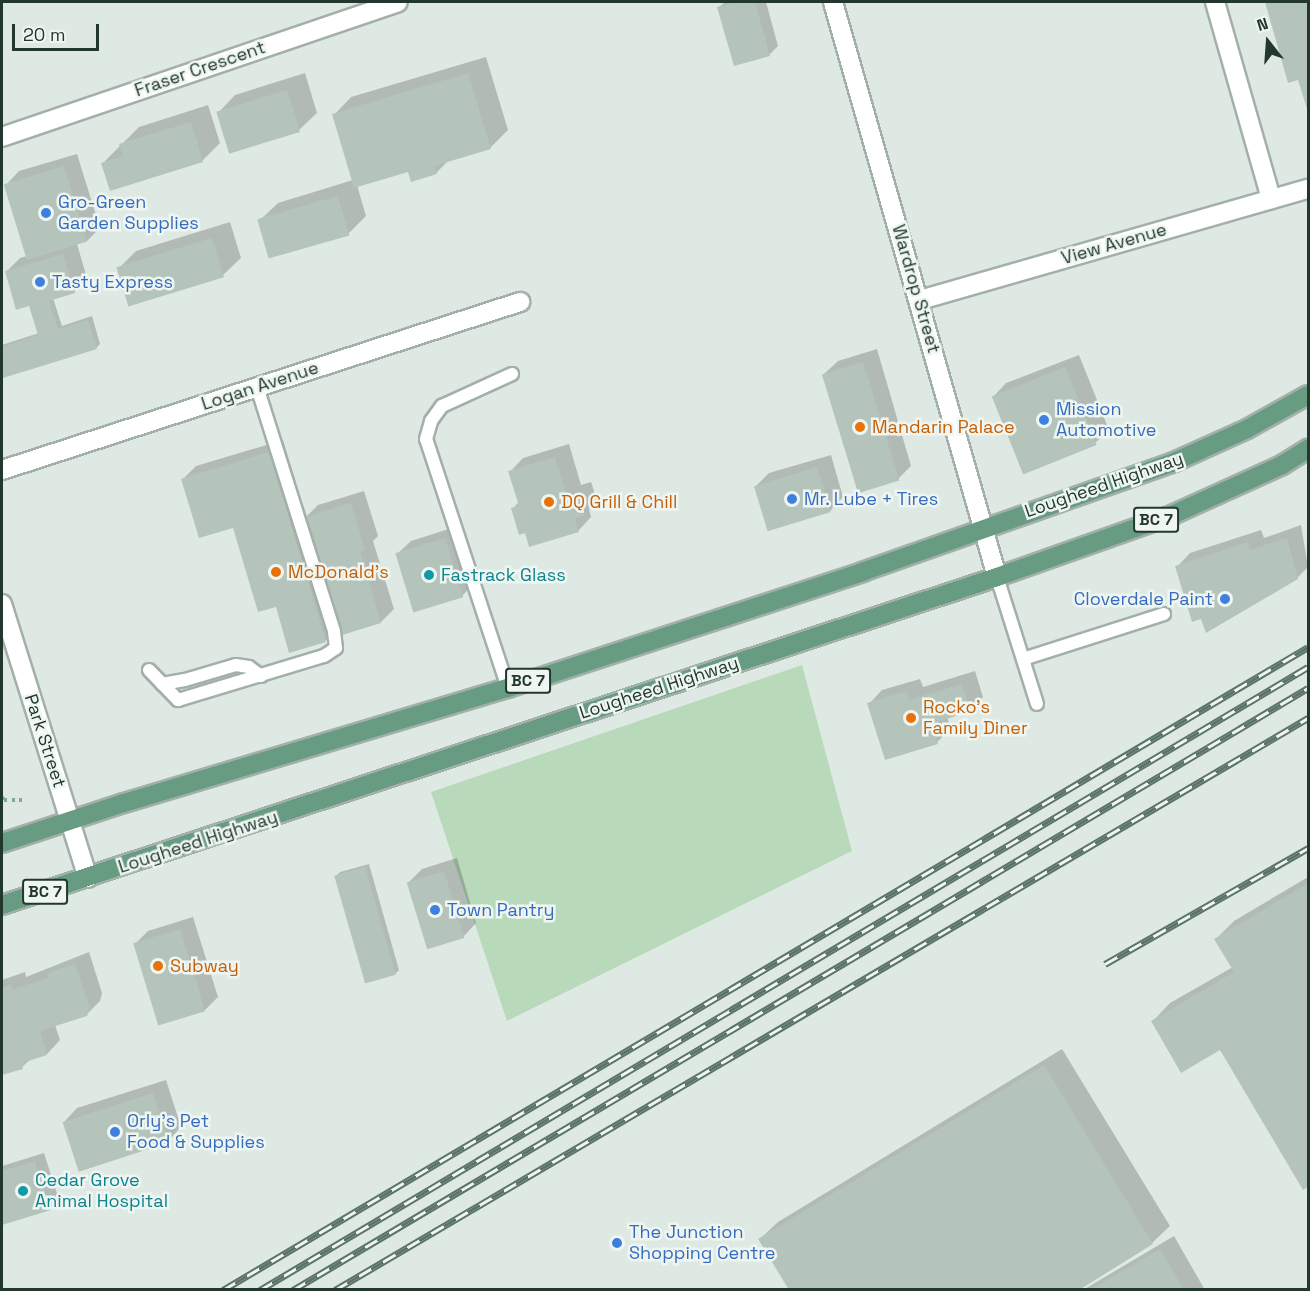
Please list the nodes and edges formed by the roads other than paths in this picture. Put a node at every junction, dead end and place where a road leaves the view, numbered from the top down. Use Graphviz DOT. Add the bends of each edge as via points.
graph roads {
  1 [pos="398,2"];
  2 [pos="833,2"];
  3 [pos="1215,2"];
  4 [pos="2,137"];
  5 [pos="1308,189"];
  6 [pos="1271,199"];
  7 [pos="920,300"];
  8 [pos="520,302"];
  9 [pos="512,374"];
  10 [pos="257,387"];
  11 [pos="1308,395"];
  12 [pos="1308,449"];
  13 [pos="2,470"];
  14 [pos="982,528"];
  15 [pos="997,577"];
  16 [pos="2,604"];
  17 [pos="1164,614"];
  18 [pos="1023,659"];
  19 [pos="149,670"];
  20 [pos="261,676"];
  21 [pos="162,684"];
  22 [pos="508,688"];
  23 [pos="1036,704"];
  24 [pos="70,821"];
  25 [pos="2,843"];
  26 [pos="88,878"];
  27 [pos="2,905"];
  1 -- 4 [label="street, Fraser Crescent"];
  2 -- 7 [label="street, Wardrop Street"];
  3 -- 6 [label="street"];
  5 -- 6 [label="street, View Avenue"];
  6 -- 7 [label="street, View Avenue"];
  7 -- 14 [label="street, Wardrop Street"];
  8 -- 10 [label="street, Logan Avenue"];
  9 -- 22 [label="lane" via="442,406 431,421 426,439"];
  10 -- 13 [label="street, Logan Avenue"];
  10 -- 20 [label="lane" via="334,631 336,648 324,656"];
  11 -- 14 [label="main road, Lougheed Highway / BC 7" via="1247,429 1174,462"];
  12 -- 15 [label="main road, Lougheed Highway / BC 7" via="1282,465 1172,515"];
  14 -- 15 [label="street, Wardrop Street"];
  14 -- 22 [label="main road, Lougheed Highway / BC 7" via="862,572"];
  15 -- 18 [label="lane"];
  15 -- 26 [label="main road, Lougheed Highway / BC 7"];
  16 -- 24 [label="street, Park Street"];
  17 -- 18 [label="lane"];
  18 -- 23 [label="lane"];
  19 -- 21 [label="lane"];
  20 -- 21 [label="lane" via="249,666 236,665"];
  20 -- 21 [label="lane" via="178,700"];
  22 -- 24 [label="main road, Lougheed Highway / BC 7"];
  24 -- 25 [label="main road, Lougheed Highway / BC 7"];
  24 -- 26 [label="street, Park Street"];
  26 -- 27 [label="main road, Lougheed Highway / BC 7"];
}
